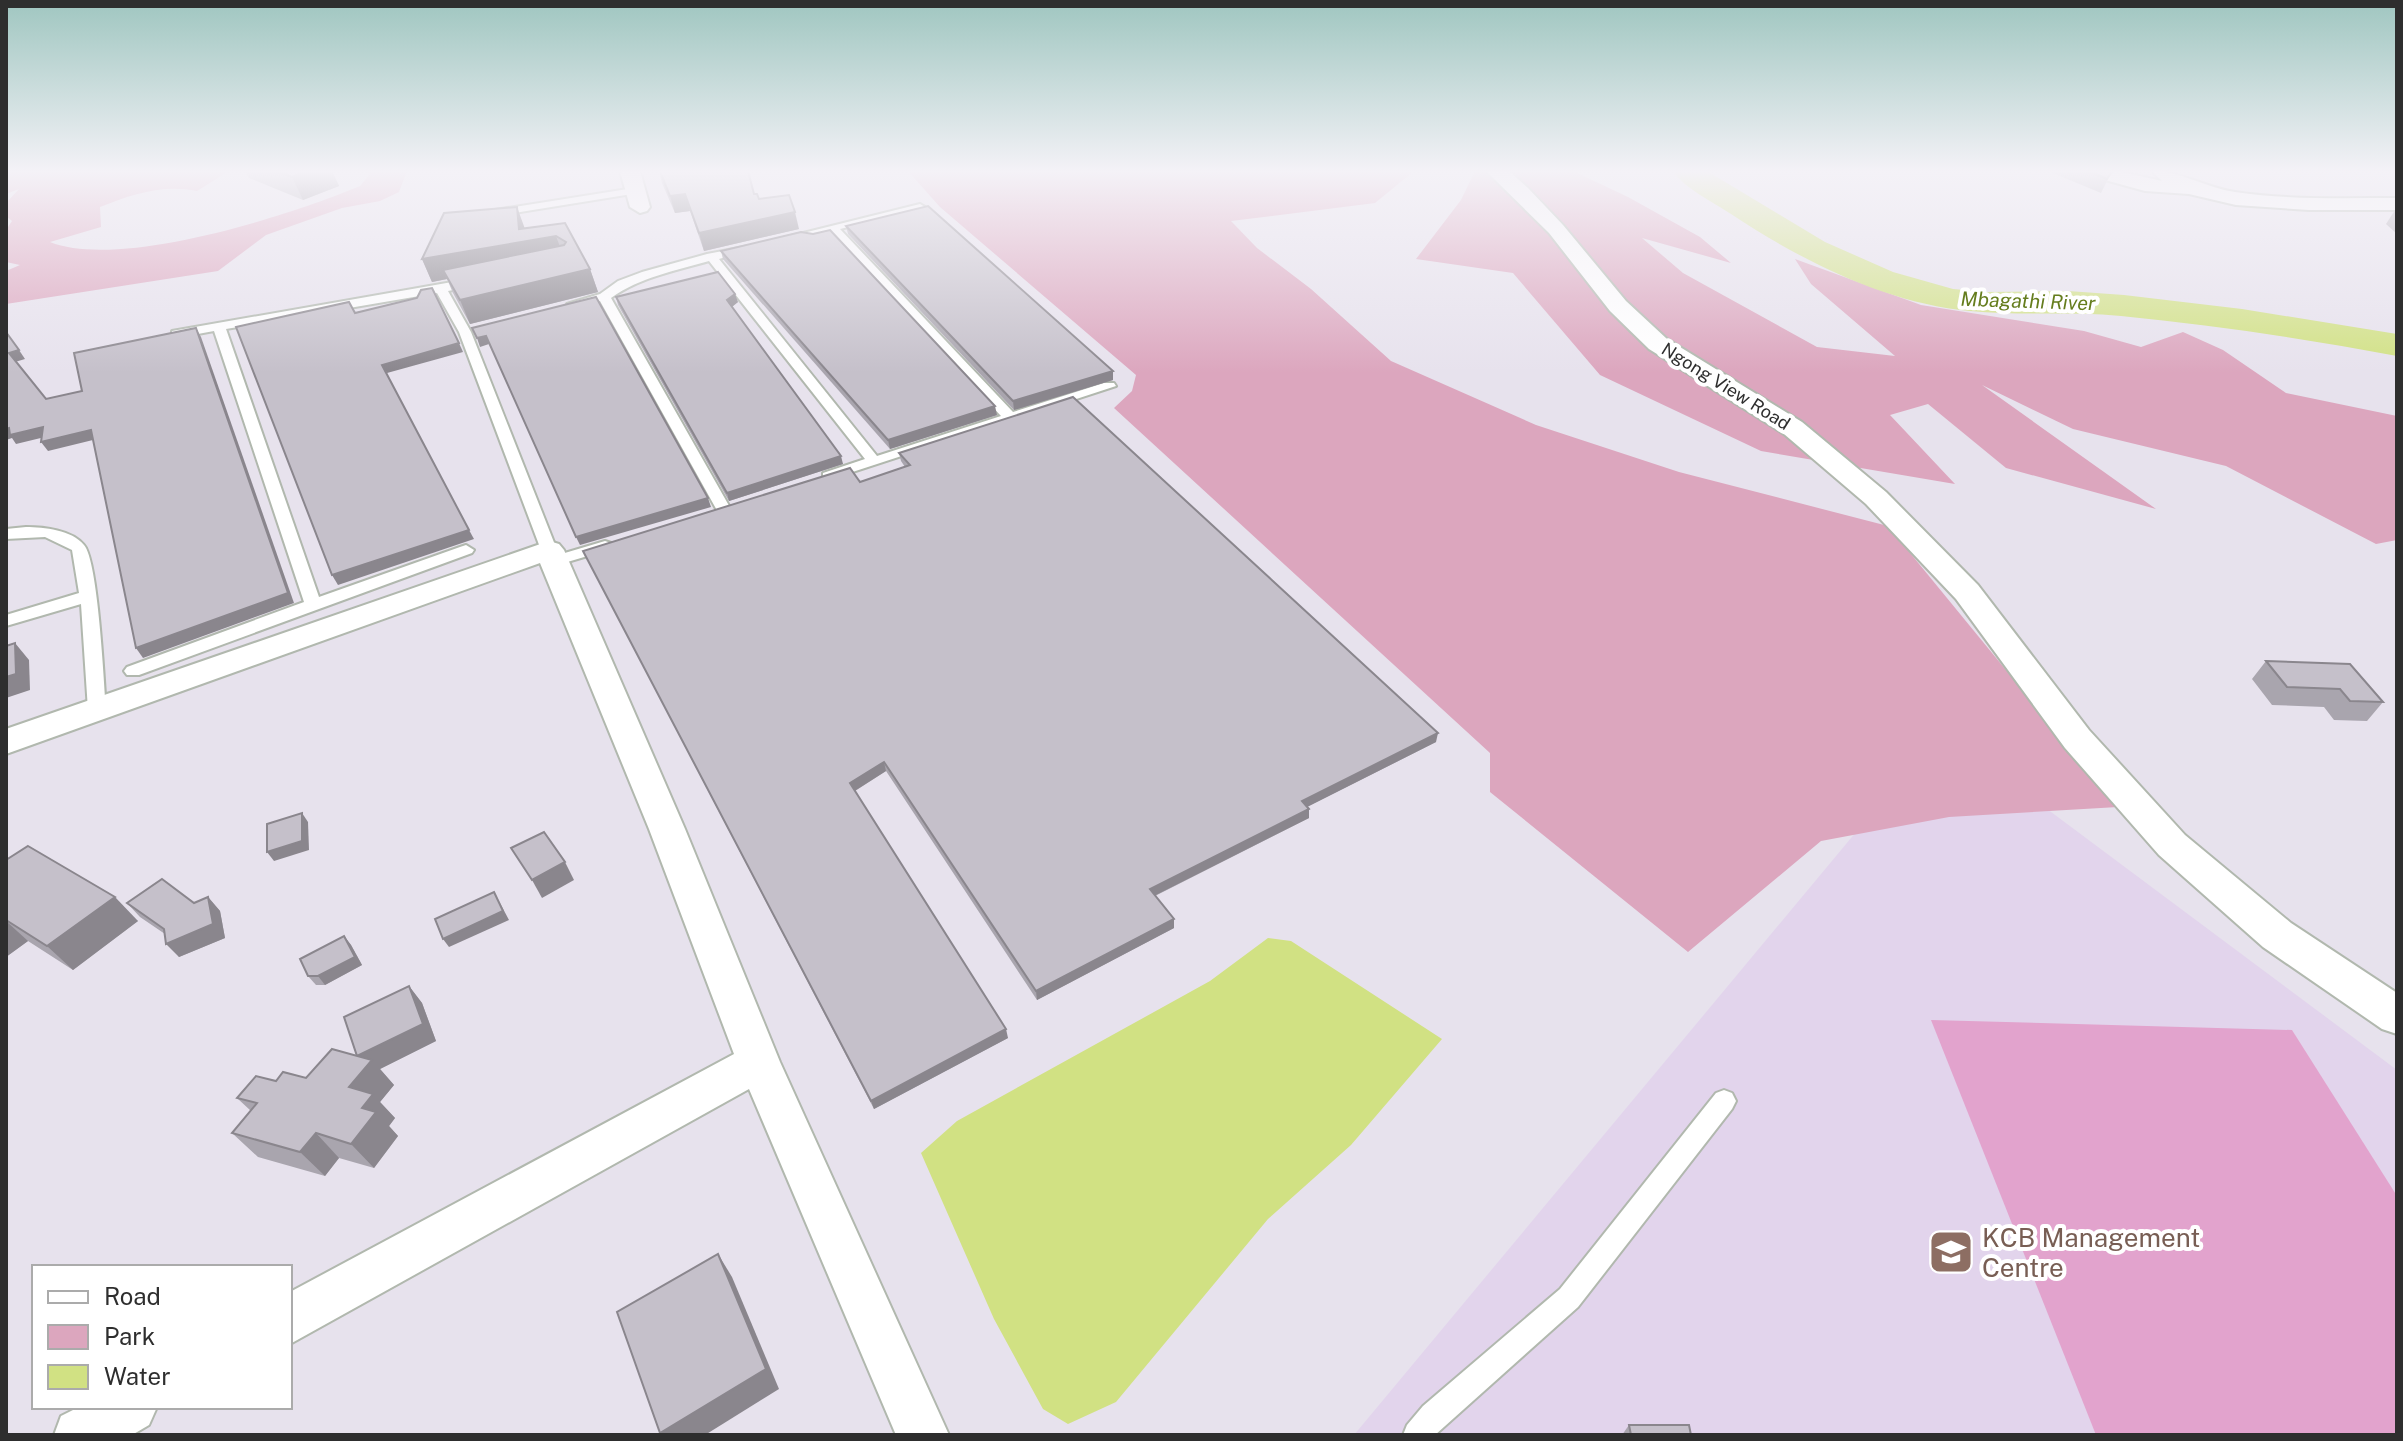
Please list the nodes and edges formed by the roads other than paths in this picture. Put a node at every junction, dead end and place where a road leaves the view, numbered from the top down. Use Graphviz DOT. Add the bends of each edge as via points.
graph roads {
  1 [pos="790,238"];
  2 [pos="842,238"];
  3 [pos="1563,238"];
  4 [pos="772,242"];
  5 [pos="757,246"];
  6 [pos="711,256"];
  7 [pos="487,280"];
  8 [pos="441,289"];
  9 [pos="604,297"];
  10 [pos="565,306"];
  11 [pos="219,326"];
  12 [pos="480,328"];
  13 [pos="465,332"];
  14 [pos="160,337"];
  15 [pos="1109,386"];
  16 [pos="1010,417"];
  17 [pos="874,461"];
  18 [pos="814,481"];
  19 [pos="724,511"];
  20 [pos="6,534"];
  21 [pos="624,540"];
  22 [pos="466,550"];
  23 [pos="551,556"];
  24 [pos="88,596"];
  25 [pos="313,605"];
  26 [pos="6,621"];
  27 [pos="133,671"];
  28 [pos="97,710"];
  29 [pos="6,742"];
  30 [pos="2397,1016"];
  31 [pos="759,1062"];
  32 [pos="1724,1101"];
  33 [pos="292,1318"];
  34 [pos="127,1409"];
  35 [pos="80,1435"];
  36 [pos="923,1435"];
  37 [pos="1417,1435"];
  1 -- 4 [label="lane"];
  2 -- 16 [label="lane"];
  3 -- 30 [label="street, Ngong View Road" via="1618,306 1658,344 1793,428 1876,498 1967,592 2077,739 2172,845 2277,935"];
  5 -- 6 [label="lane"];
  6 -- 9 [label="lane" via="622,284"];
  6 -- 17 [label="lane"];
  7 -- 8 [label="lane"];
  8 -- 11 [label="lane"];
  8 -- 13 [label="lane"];
  9 -- 10 [label="lane"];
  9 -- 19 [label="lane"];
  11 -- 14 [label="lane"];
  11 -- 25 [label="lane"];
  12 -- 13 [label="lane"];
  13 -- 23 [label="lane"];
  15 -- 16 [label="lane"];
  16 -- 17 [label="lane"];
  17 -- 18 [label="lane"];
  20 -- 24 [label="lane" via="47,531 79,548"];
  21 -- 23 [label="lane"];
  22 -- 25 [label="lane"];
  23 -- 28 [label="street"];
  23 -- 31 [label="street"];
  24 -- 26 [label="lane"];
  24 -- 28 [label="lane"];
  25 -- 27 [label="lane"];
  28 -- 29 [label="street"];
  31 -- 33 [label="street"];
  31 -- 36 [label="street"];
  32 -- 37 [label="lane" via="1569,1298"];
  34 -- 35 [label="street"];
}
